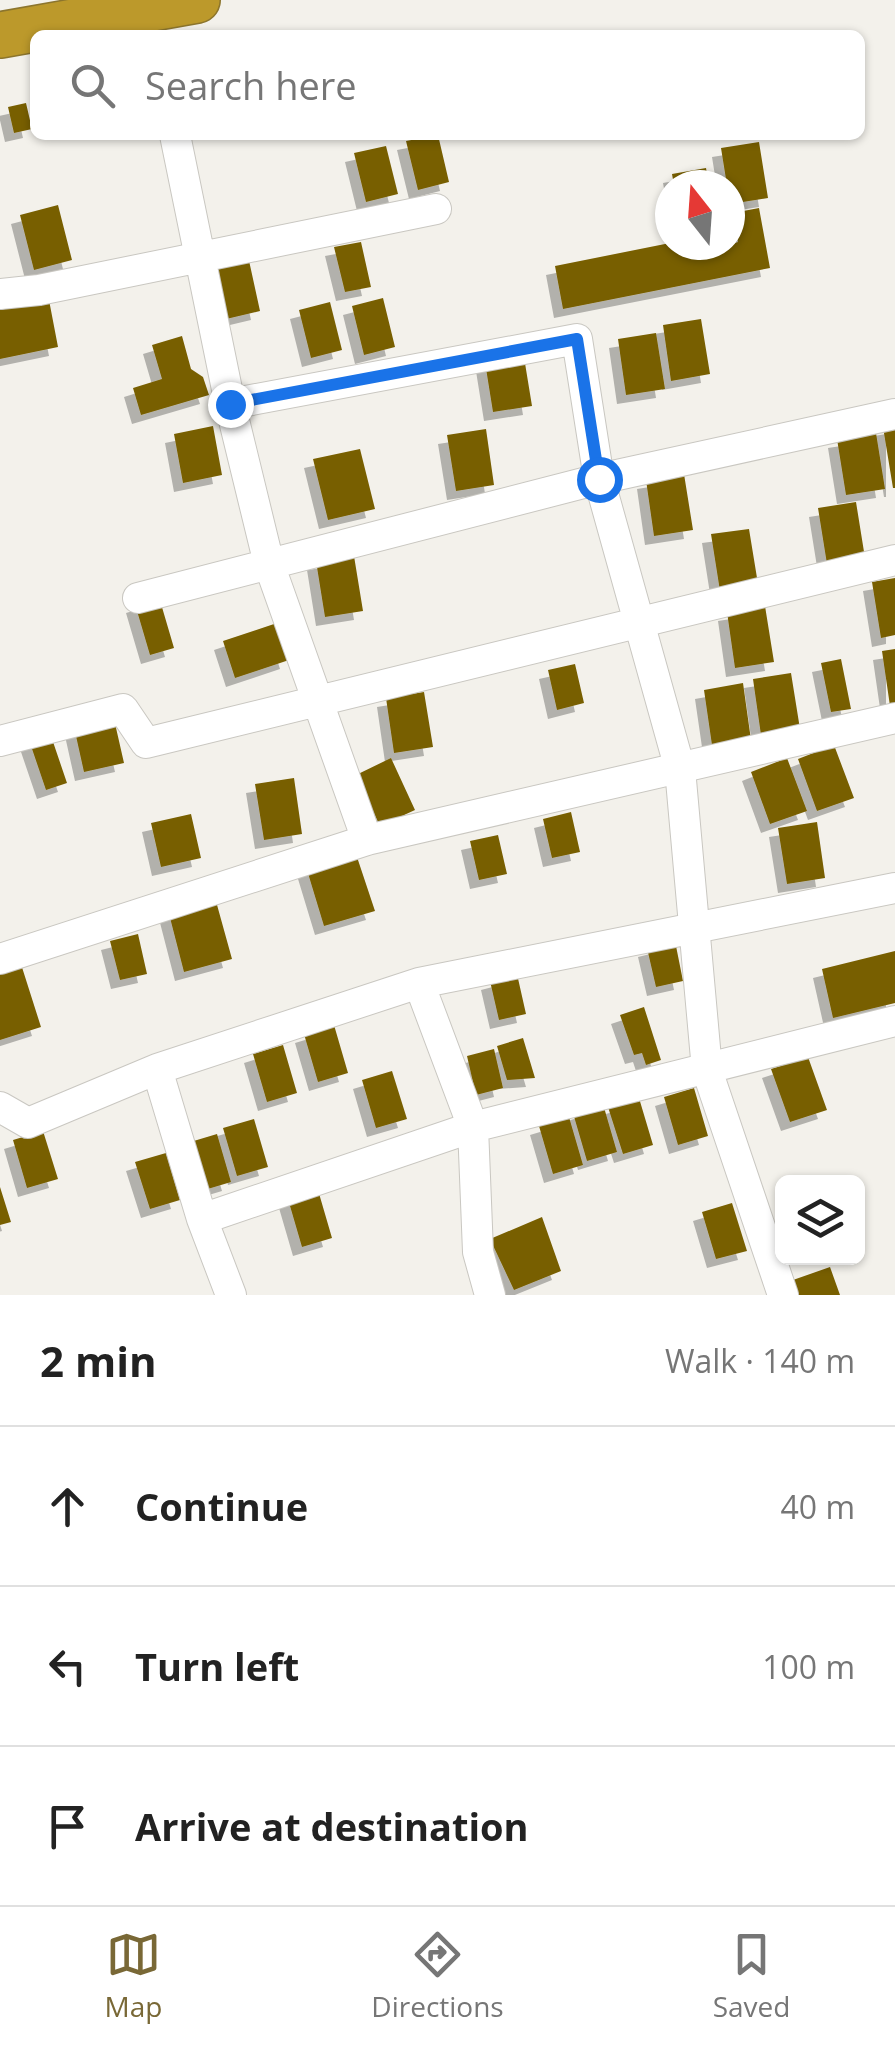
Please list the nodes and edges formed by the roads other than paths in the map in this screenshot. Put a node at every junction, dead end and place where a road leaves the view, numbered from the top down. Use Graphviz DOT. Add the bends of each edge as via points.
graph roads {
  1 [pos="197,0"];
  2 [pos="150,22"];
  3 [pos="58,30"];
  4 [pos="30,32"];
  5 [pos="0,35"];
  6 [pos="176,140"];
  7 [pos="436,209"];
  8 [pos="202,256"];
  9 [pos="0,294"];
  10 [pos="230,404"];
  11 [pos="895,414"];
  12 [pos="599,479"];
  13 [pos="895,560"];
  14 [pos="269,564"];
  15 [pos="138,598"];
  16 [pos="639,622"];
  17 [pos="318,698"];
  18 [pos="895,718"];
  19 [pos="0,742"];
  20 [pos="680,769"];
  21 [pos="367,840"];
  22 [pos="895,888"];
  23 [pos="697,926"];
  24 [pos="0,959"];
  25 [pos="419,983"];
  26 [pos="895,1021"];
  27 [pos="157,1069"];
  28 [pos="707,1070"];
  29 [pos="0,1107"];
  30 [pos="473,1127"];
  31 [pos="202,1219"];
  32 [pos="231,1295"];
  33 [pos="490,1295"];
  34 [pos="783,1295"];
  1 -- 2 [label="highway"];
  2 -- 3 [label="highway"];
  4 -- 5 [label="highway"];
  6 -- 8 [label="street"];
  7 -- 8 [label="street"];
  8 -- 9 [label="street"];
  8 -- 10 [label="street"];
  10 -- 12 [label="street" via="577,339"];
  10 -- 14 [label="street"];
  11 -- 12 [label="street"];
  12 -- 14 [label="street"];
  12 -- 16 [label="street"];
  13 -- 16 [label="street"];
  14 -- 15 [label="street"];
  14 -- 17 [label="street"];
  16 -- 17 [label="street"];
  16 -- 20 [label="street"];
  17 -- 19 [label="street" via="146,742 123,709"];
  17 -- 21 [label="street"];
  18 -- 20 [label="street"];
  20 -- 21 [label="street"];
  20 -- 23 [label="street"];
  21 -- 24 [label="street"];
  22 -- 23 [label="street"];
  23 -- 25 [label="street"];
  23 -- 28 [label="street"];
  25 -- 27 [label="street"];
  25 -- 30 [label="street"];
  26 -- 28 [label="street"];
  27 -- 29 [label="street" via="28,1123"];
  27 -- 31 [label="street"];
  28 -- 30 [label="street"];
  28 -- 34 [label="street"];
  30 -- 31 [label="street"];
  30 -- 33 [label="street" via="478,1252"];
  31 -- 32 [label="street"];
}
